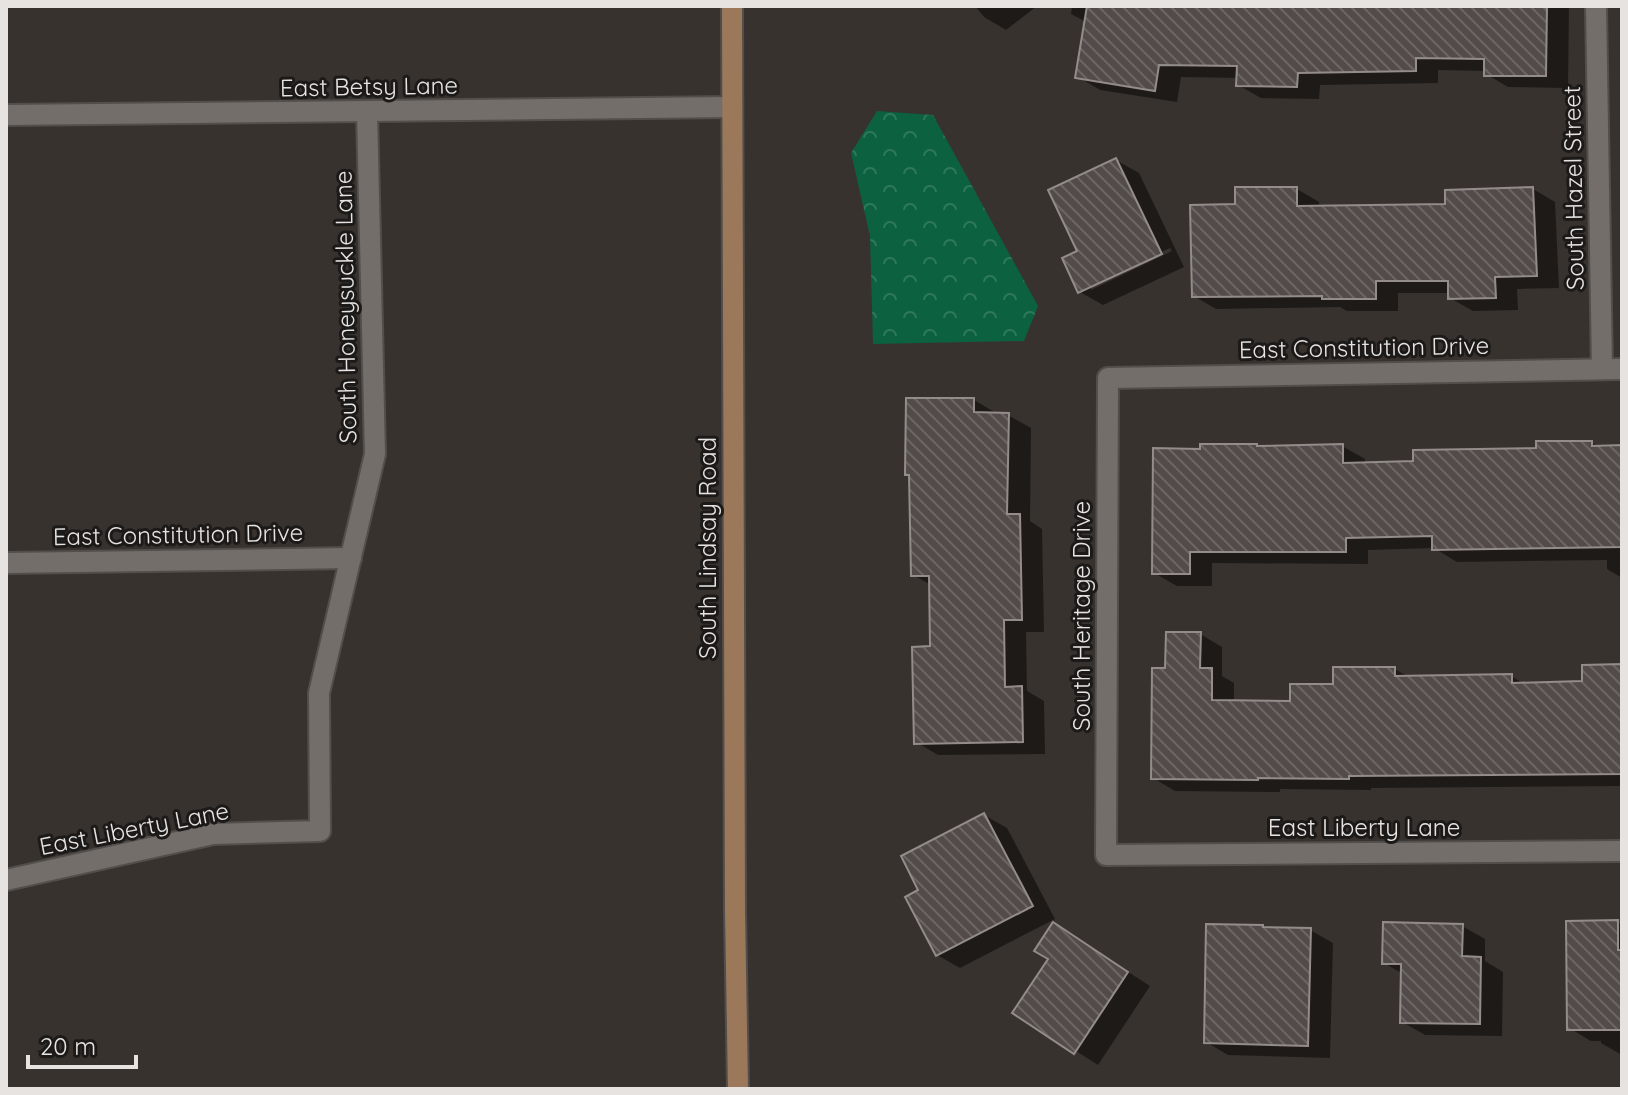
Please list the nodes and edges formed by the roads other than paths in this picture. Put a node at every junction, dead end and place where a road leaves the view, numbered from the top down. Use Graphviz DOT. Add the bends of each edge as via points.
graph roads {
  1 [pos="732,6"];
  2 [pos="1596,6"];
  3 [pos="732,107"];
  4 [pos="367,112"];
  5 [pos="6,115"];
  6 [pos="1612,369"];
  7 [pos="1108,378"];
  8 [pos="351,558"];
  9 [pos="6,563"];
  10 [pos="320,831"];
  11 [pos="1622,851"];
  12 [pos="1106,855"];
  13 [pos="6,880"];
  14 [pos="738,1089"];
  1 -- 3 [label="main road, South Lindsay Road"];
  2 -- 6 [label="street, South Hazel Street"];
  3 -- 4 [label="street, East Betsy Lane"];
  3 -- 14 [label="main road, South Lindsay Road"];
  4 -- 5 [label="street, East Betsy Lane"];
  4 -- 8 [label="street, South Honeysuckle Lane" via="375,454"];
  6 -- 7 [label="street, East Constitution Drive"];
  7 -- 12 [label="street, South Heritage Drive"];
  8 -- 9 [label="street, East Constitution Drive"];
  8 -- 10 [label="street, South Honeysuckle Lane" via="319,693"];
  10 -- 13 [label="street, East Liberty Lane" via="213,834"];
  11 -- 12 [label="street, East Liberty Lane"];
}
